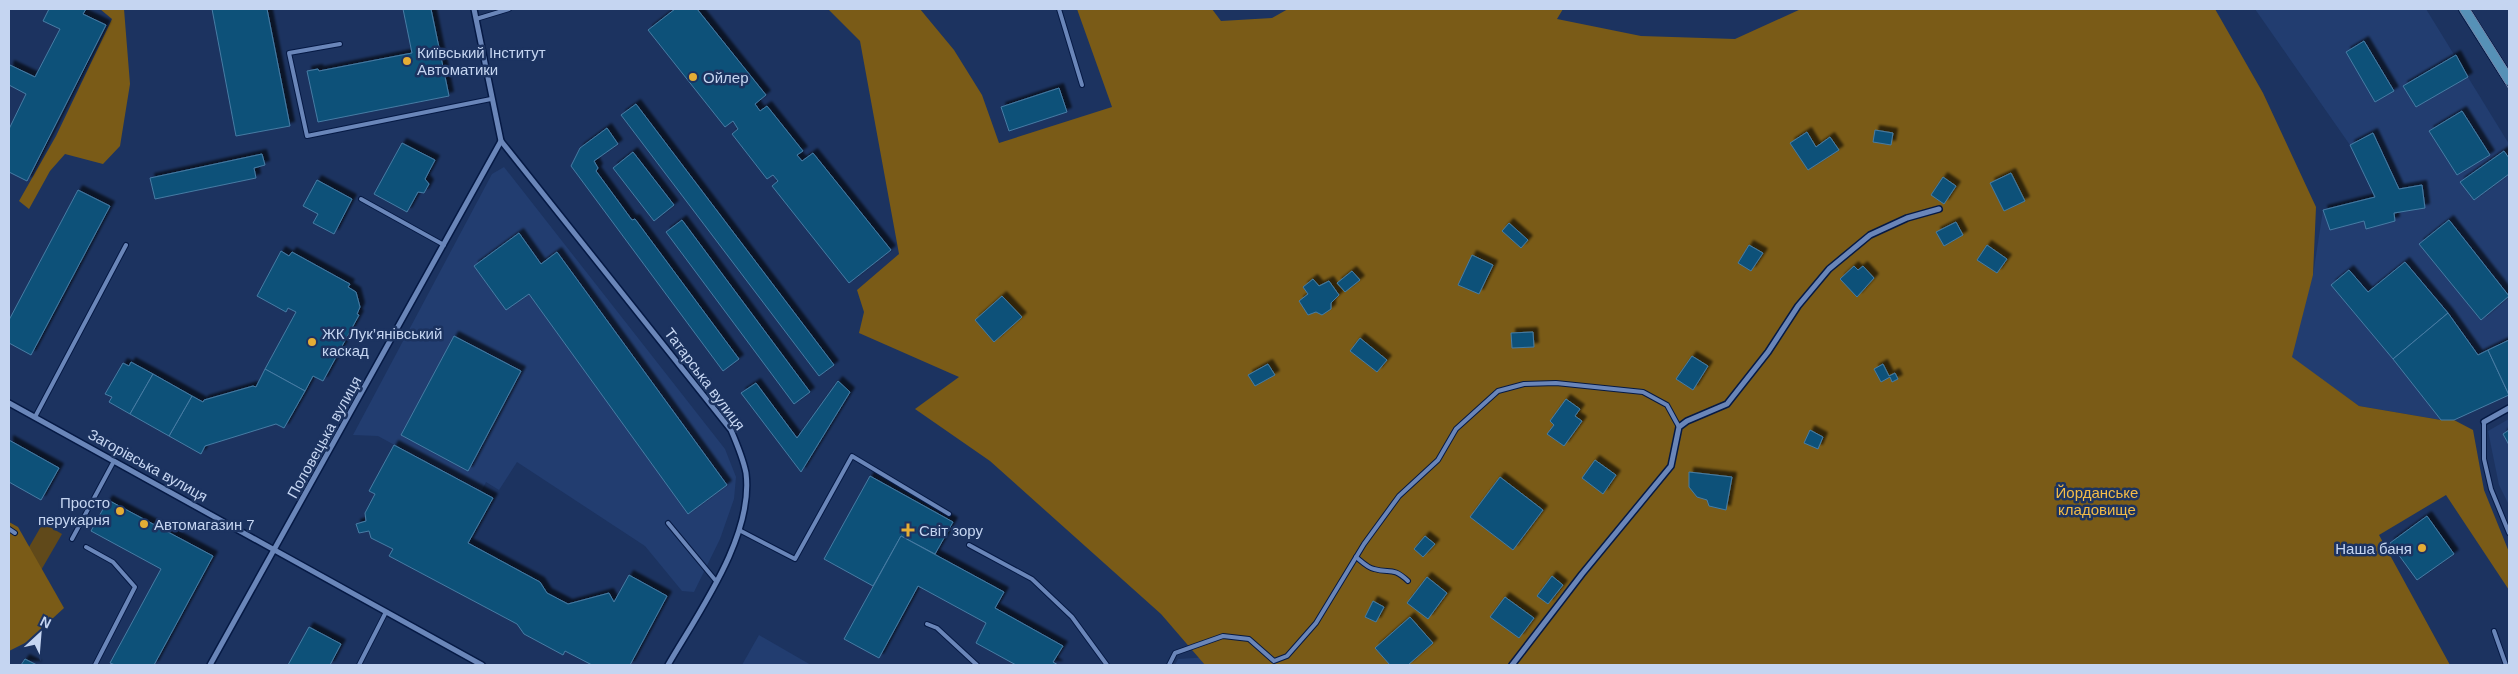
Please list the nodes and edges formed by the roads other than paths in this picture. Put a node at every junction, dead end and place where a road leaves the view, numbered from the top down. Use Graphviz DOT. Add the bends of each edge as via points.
graph roads {
  1 [pos="474,9"];
  2 [pos="509,9"];
  3 [pos="1059,9"];
  4 [pos="2464,9"];
  5 [pos="476,19"];
  6 [pos="340,44"];
  7 [pos="2509,80"];
  8 [pos="1082,85"];
  9 [pos="491,99"];
  10 [pos="501,141"];
  11 [pos="361,199"];
  12 [pos="1939,209"];
  13 [pos="126,245"];
  14 [pos="444,245"];
  15 [pos="9,403"];
  16 [pos="2509,408"];
  17 [pos="35,417"];
  18 [pos="2484,422"];
  19 [pos="1679,427"];
  20 [pos="114,461"];
  21 [pos="949,514"];
  22 [pos="668,523"];
  23 [pos="9,529"];
  24 [pos="739,530"];
  25 [pos="14,533"];
  26 [pos="2509,533"];
  27 [pos="72,539"];
  28 [pos="969,545"];
  29 [pos="86,547"];
  30 [pos="275,550"];
  31 [pos="1356,558"];
  32 [pos="716,581"];
  33 [pos="1408,581"];
  34 [pos="386,612"];
  35 [pos="927,624"];
  36 [pos="2494,631"];
  37 [pos="95,665"];
  38 [pos="210,665"];
  39 [pos="359,665"];
  40 [pos="482,665"];
  41 [pos="668,665"];
  42 [pos="977,665"];
  43 [pos="1107,665"];
  44 [pos="1169,665"];
  45 [pos="1512,665"];
  46 [pos="2506,665"];
  1 -- 5 [label="street"];
  2 -- 5 [label="lane"];
  3 -- 8 [label="lane"];
  4 -- 7 [label="main road"];
  5 -- 9 [label="street"];
  6 -- 9 [label="lane" via="289,53 308,136"];
  9 -- 10 [label="street"];
  10 -- 14 [label="street, Половецька вулиця"];
  10 -- 24 [label="street, Татарська вулиця" via="731,430 742,454 746,475 745,504"];
  11 -- 14 [label="lane"];
  12 -- 19 [label="street" via="1907,218 1870,235 1829,269 1726,404"];
  13 -- 17 [label="lane"];
  14 -- 30 [label="street, Половецька вулиця"];
  15 -- 17 [label="street, Загорівська вулиця"];
  16 -- 18 [label="street"];
  17 -- 20 [label="street, Загорівська вулиця"];
  18 -- 26 [label="lane" via="2484,459 2489,482"];
  19 -- 31 [label="lane" via="1668,406 1642,392 1556,383 1524,384 1498,391 1456,429 1438,460 1399,496"];
  19 -- 45 [label="street" via="1671,466"];
  20 -- 27 [label="lane"];
  20 -- 30 [label="street, Загорівська вулиця"];
  21 -- 24 [label="lane" via="852,456 795,559"];
  22 -- 32 [label="lane"];
  23 -- 25 [label="lane"];
  24 -- 32 [label="street, Татарська вулиця"];
  28 -- 43 [label="lane" via="1032,580 1072,617"];
  29 -- 37 [label="lane" via="113,562 135,587"];
  30 -- 34 [label="street, Загорівська вулиця"];
  30 -- 38 [label="street, Половецька вулиця"];
  31 -- 33 [label="lane" via="1373,569 1399,573"];
  31 -- 44 [label="lane" via="1316,623 1287,656 1274,661 1249,639 1223,636 1175,653"];
  32 -- 41 [label="street, Татарська вулиця"];
  34 -- 39 [label="lane"];
  34 -- 40 [label="street, Загорівська вулиця"];
  35 -- 42 [label="lane" via="937,628"];
  36 -- 46 [label="lane"];
}
